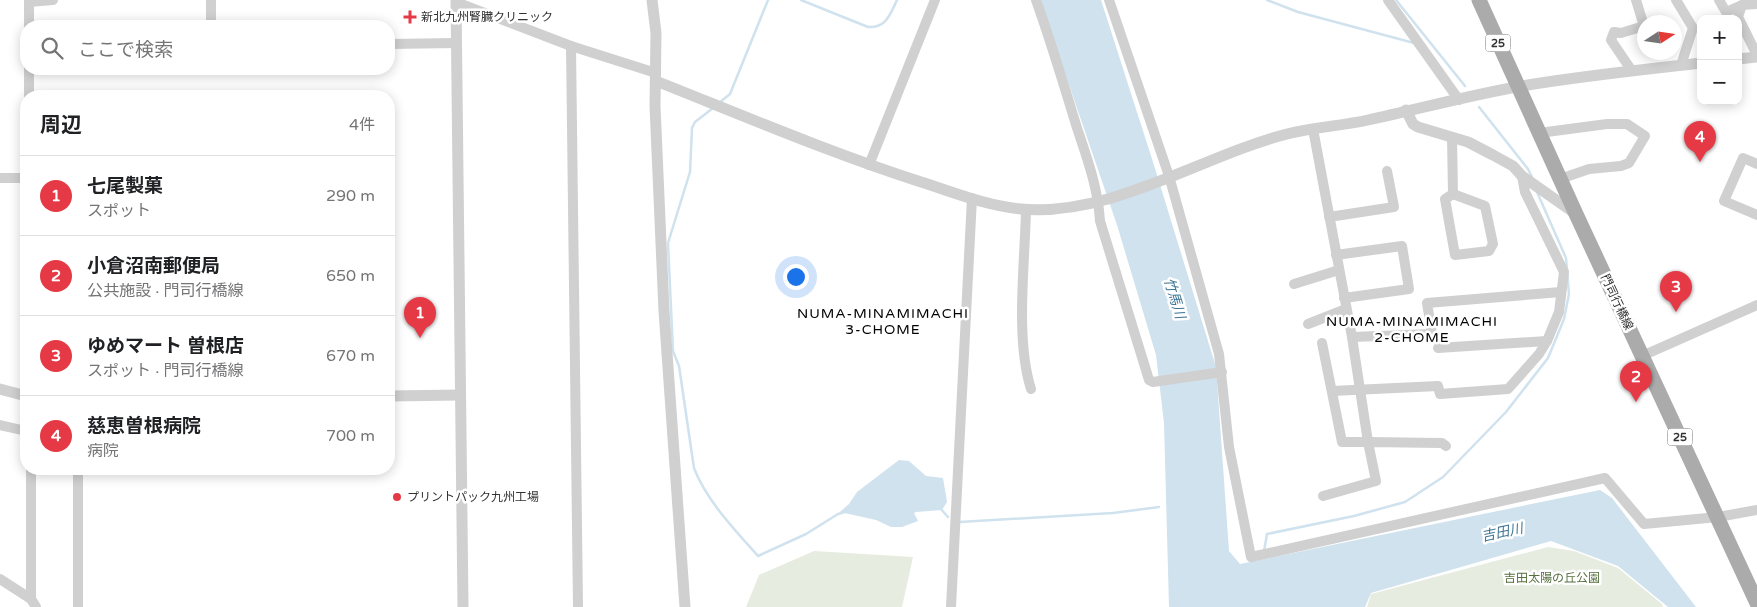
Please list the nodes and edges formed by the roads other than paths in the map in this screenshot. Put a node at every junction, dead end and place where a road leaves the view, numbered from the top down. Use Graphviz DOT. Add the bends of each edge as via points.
graph roads {
  1 [pos="53,0"];
  2 [pos="211,0"];
  3 [pos="652,0"];
  4 [pos="935,0"];
  5 [pos="1036,0"];
  6 [pos="1109,0"];
  7 [pos="1388,0"];
  8 [pos="1479,0"];
  9 [pos="1636,0"];
  10 [pos="1676,0"];
  11 [pos="1720,0"];
  12 [pos="29,1"];
  13 [pos="456,1"];
  14 [pos="1757,4"];
  15 [pos="1742,5"];
  16 [pos="29,20"];
  17 [pos="211,20"];
  18 [pos="457,43"];
  19 [pos="395,44"];
  20 [pos="571,46"];
  21 [pos="1757,56"];
  22 [pos="1742,58"];
  23 [pos="1697,63"];
  24 [pos="1681,65"];
  25 [pos="1632,70"];
  26 [pos="29,75"];
  27 [pos="656,77"];
  28 [pos="1518,87"];
  29 [pos="29,90"];
  30 [pos="1468,98"];
  31 [pos="1406,110"];
  32 [pos="1313,129"];
  33 [pos="1539,133"];
  34 [pos="1452,137"];
  35 [pos="1757,164"];
  36 [pos="869,165"];
  37 [pos="1387,171"];
  38 [pos="0,178"];
  39 [pos="20,178"];
  40 [pos="1166,178"];
  41 [pos="1524,178"];
  42 [pos="1560,180"];
  43 [pos="1452,194"];
  44 [pos="972,198"];
  45 [pos="1101,200"];
  46 [pos="1026,209"];
  47 [pos="1576,214"];
  48 [pos="1757,215"];
  49 [pos="1329,217"];
  50 [pos="1336,255"];
  51 [pos="1339,270"];
  52 [pos="1294,284"];
  53 [pos="1561,292"];
  54 [pos="1346,304"];
  55 [pos="1757,305"];
  56 [pos="1308,324"];
  57 [pos="1352,337"];
  58 [pos="1547,341"];
  59 [pos="1322,343"];
  60 [pos="1438,348"];
  61 [pos="1642,356"];
  62 [pos="1220,372"];
  63 [pos="0,389"];
  64 [pos="1031,389"];
  65 [pos="1332,391"];
  66 [pos="1360,391"];
  67 [pos="20,394"];
  68 [pos="395,396"];
  69 [pos="460,396"];
  70 [pos="0,424"];
  71 [pos="20,429"];
  72 [pos="1368,442"];
  73 [pos="1446,446"];
  74 [pos="31,475"];
  75 [pos="78,475"];
  76 [pos="1323,496"];
  77 [pos="1757,510"];
  78 [pos="1718,517"];
  79 [pos="0,579"];
  80 [pos="33,603"];
  81 [pos="1757,603"];
  82 [pos="78,607"];
  83 [pos="463,607"];
  84 [pos="578,607"];
  85 [pos="685,607"];
  86 [pos="951,607"];
  1 -- 12 [label="street"];
  2 -- 17 [label="street"];
  3 -- 27 [label="street"];
  4 -- 36 [label="street"];
  5 -- 45 [label="street"];
  6 -- 40 [label="street"];
  7 -- 30 [label="street"];
  8 -- 28 [label="main road, 門司行橋線 / 25"];
  9 -- 25 [label="street" via="1644,26 1614,32 1611,40"];
  10 -- 24 [label="street" via="1693,28"];
  11 -- 15 [label="street" via="1726,12"];
  12 -- 16 [label="street"];
  13 -- 18 [label="street"];
  13 -- 20 [label="street"];
  14 -- 15 [label="street"];
  15 -- 21 [label="street" via="1738,17"];
  18 -- 19 [label="street"];
  18 -- 69 [label="street"];
  20 -- 27 [label="street"];
  20 -- 84 [label="street"];
  21 -- 22 [label="street"];
  23 -- 24 [label="street"];
  24 -- 25 [label="street"];
  25 -- 28 [label="street"];
  26 -- 29 [label="street"];
  27 -- 36 [label="street" via="722,107"];
  27 -- 85 [label="street" via="665,330"];
  28 -- 30 [label="street"];
  28 -- 33 [label="main road, 門司行橋線 / 25"];
  30 -- 31 [label="street"];
  31 -- 32 [label="street" via="1366,121"];
  31 -- 34 [label="street" via="1418,127"];
  32 -- 40 [label="street" via="1244,148"];
  32 -- 49 [label="street"];
  33 -- 42 [label="main road, 門司行橋線 / 25"];
  33 -- 42 [label="street" via="1627,124 1646,136 1629,163 1590,169"];
  34 -- 41 [label="street" via="1492,154 1513,166"];
  34 -- 43 [label="street"];
  35 -- 48 [label="street" via="1743,158 1724,201"];
  36 -- 44 [label="street"];
  37 -- 49 [label="street" via="1394,206"];
  38 -- 39 [label="street"];
  40 -- 45 [label="street"];
  40 -- 62 [label="street" via="1219,354"];
  41 -- 47 [label="street"];
  41 -- 53 [label="street" via="1525,192 1564,272"];
  42 -- 47 [label="main road, 門司行橋線 / 25"];
  43 -- 43 [label="street" via="1444,200 1455,255 1489,251 1492,244 1485,206"];
  44 -- 46 [label="street"];
  44 -- 86 [label="street"];
  45 -- 46 [label="street" via="1068,208"];
  45 -- 62 [label="street" via="1100,220 1149,380"];
  46 -- 64 [label="street" via="1023,332 1026,373"];
  47 -- 61 [label="main road, 門司行橋線 / 25"];
  49 -- 50 [label="street"];
  50 -- 51 [label="street"];
  50 -- 54 [label="street" via="1402,246 1409,289"];
  51 -- 52 [label="street"];
  51 -- 54 [label="street"];
  53 -- 57 [label="street" via="1427,303 1432,334"];
  53 -- 58 [label="street" via="1559,312"];
  54 -- 56 [label="street"];
  54 -- 57 [label="street"];
  55 -- 61 [label="street"];
  57 -- 66 [label="street"];
  58 -- 60 [label="street"];
  58 -- 66 [label="street" via="1508,389 1440,394 1438,386"];
  59 -- 65 [label="street"];
  61 -- 78 [label="main road, 門司行橋線 / 25"];
  62 -- 78 [label="street" via="1229,447 1251,557 1605,478 1644,524"];
  63 -- 67 [label="street"];
  65 -- 66 [label="street"];
  65 -- 72 [label="street" via="1342,442"];
  66 -- 72 [label="street"];
  68 -- 69 [label="street"];
  69 -- 83 [label="street"];
  70 -- 71 [label="street"];
  72 -- 73 [label="street" via="1442,443"];
  72 -- 76 [label="street" via="1376,481"];
  74 -- 80 [label="street"];
  75 -- 82 [label="street"];
  77 -- 78 [label="street"];
  78 -- 81 [label="main road, 門司行橋線 / 25"];
  79 -- 80 [label="street"];
}
